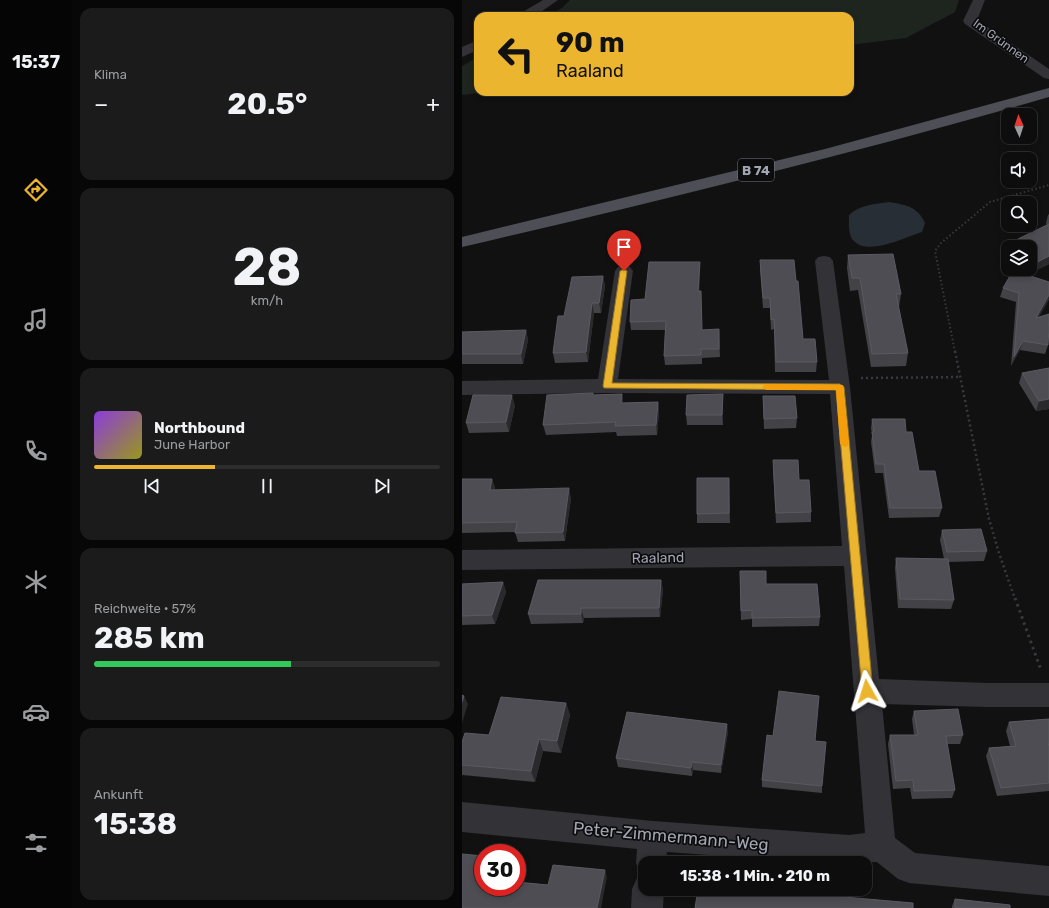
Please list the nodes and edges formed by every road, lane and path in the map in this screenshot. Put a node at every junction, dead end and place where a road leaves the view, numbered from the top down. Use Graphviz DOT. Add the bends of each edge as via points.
graph roads {
  1 [pos="552,0"];
  2 [pos="979,0"];
  3 [pos="532,12"];
  4 [pos="474,46"];
  5 [pos="462,53"];
  6 [pos="1049,75"];
  7 [pos="1049,92"];
  8 [pos="1049,184"];
  9 [pos="462,242"];
  10 [pos="824,261"];
  11 [pos="624,271"];
  12 [pos="961,377"];
  13 [pos="839,382"];
  14 [pos="607,386"];
  15 [pos="462,388"];
  16 [pos="854,556"];
  17 [pos="462,560"];
  18 [pos="1046,685"];
  19 [pos="867,691"];
  20 [pos="462,817"];
  21 [pos="881,846"];
  22 [pos="652,850"];
  23 [pos="1049,880"];
  24 [pos="648,896"];
  25 [pos="647,908"];
  1 -- 3 [label="street"];
  2 -- 6 [label="street, Im Grünnen" via="970,21"];
  4 -- 5 [label="street"];
  7 -- 9 [label="main road, B 74" via="652,197"];
  8 -- 12 [label="path" via="990,202 934,251"];
  10 -- 13 [label="street"];
  11 -- 14 [label="street"];
  12 -- 13 [label="path"];
  12 -- 18 [label="path" via="989,519"];
  13 -- 14 [label="street"];
  13 -- 16 [label="street"];
  14 -- 15 [label="street"];
  16 -- 17 [label="street, Raaland"];
  16 -- 19 [label="street"];
  18 -- 19 [label="street" via="987,695"];
  19 -- 21 [label="street"];
  20 -- 22 [label="street, Peter-Zimmermann-Weg"];
  21 -- 22 [label="street, Peter-Zimmermann-Weg" via="849,850"];
  21 -- 23 [label="street" via="909,868"];
  24 -- 25 [label="street"];
}
